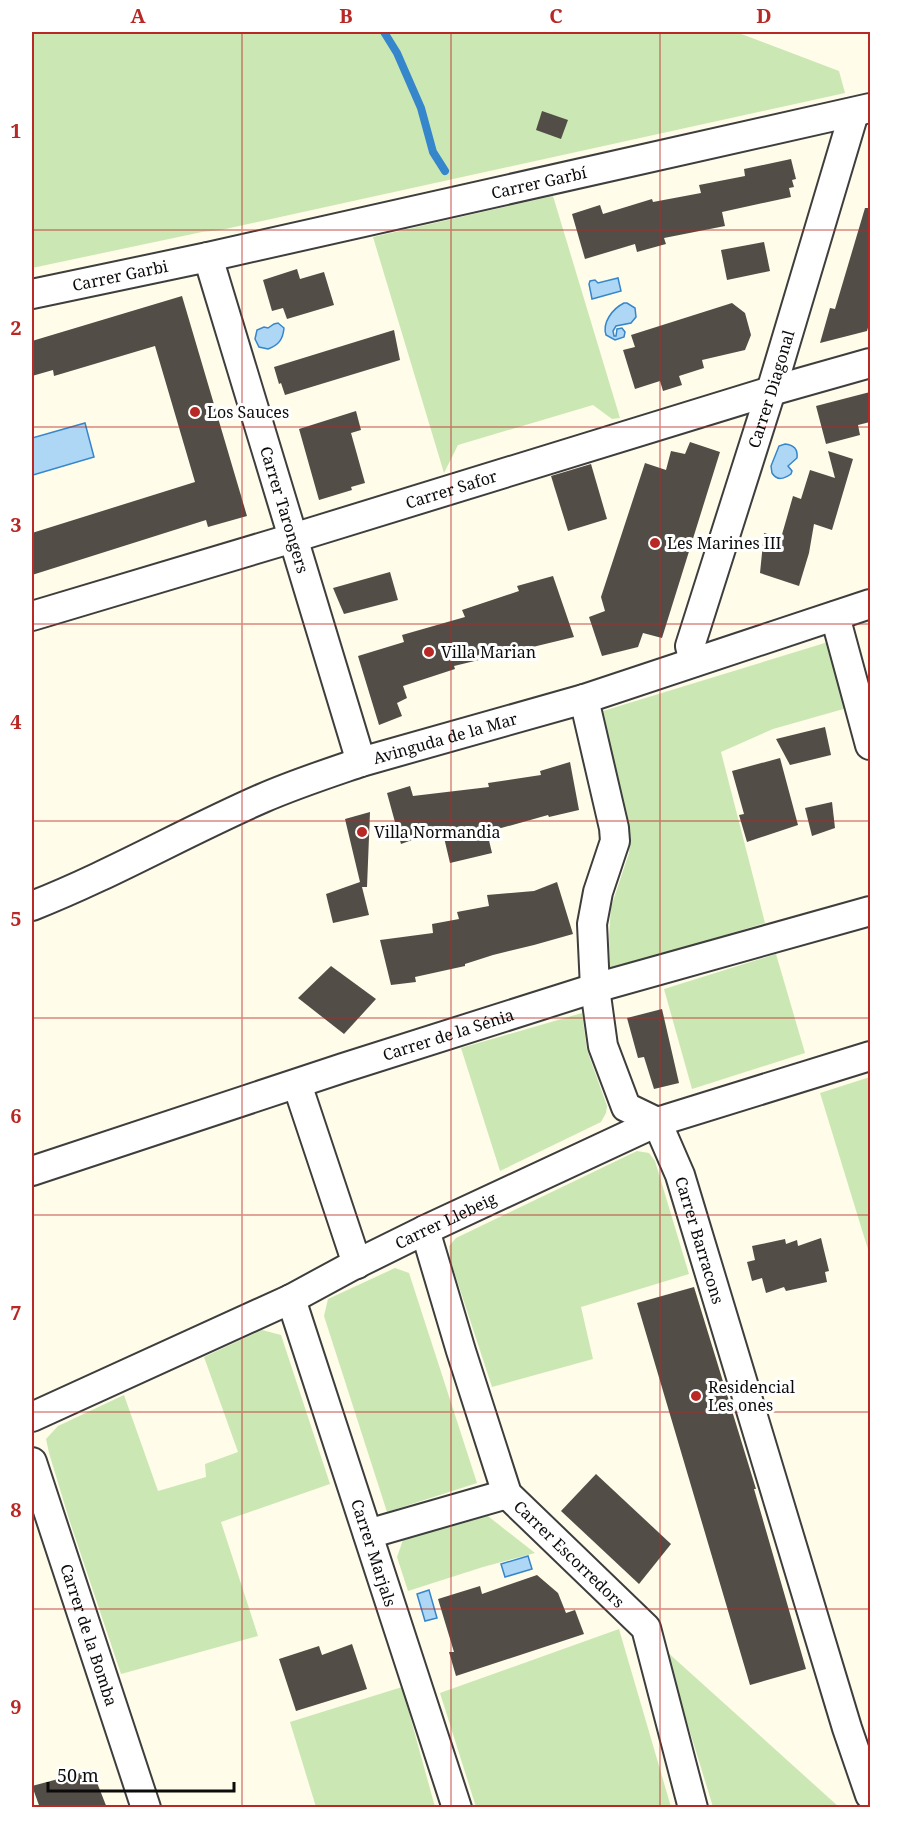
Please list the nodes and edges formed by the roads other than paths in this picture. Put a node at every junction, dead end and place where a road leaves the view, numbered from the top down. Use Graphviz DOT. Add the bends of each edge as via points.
graph roads {
  1 [pos="862,110"];
  2 [pos="208,257"];
  3 [pos="32,294"];
  4 [pos="870,363"];
  5 [pos="771,391"];
  6 [pos="293,538"];
  7 [pos="870,604"];
  8 [pos="32,616"];
  9 [pos="835,616"];
  10 [pos="694,662"];
  11 [pos="584,699"];
  12 [pos="870,746"];
  13 [pos="361,762"];
  14 [pos="32,906"];
  15 [pos="870,911"];
  16 [pos="595,988"];
  17 [pos="870,1056"];
  18 [pos="297,1084"];
  19 [pos="657,1122"];
  20 [pos="32,1171"];
  21 [pos="425,1230"];
  22 [pos="357,1264"];
  23 [pos="291,1299"];
  24 [pos="32,1417"];
  25 [pos="32,1462"];
  26 [pos="507,1494"];
  27 [pos="368,1534"];
  28 [pos="870,1795"];
  29 [pos="146,1808"];
  30 [pos="457,1808"];
  31 [pos="693,1808"];
  1 -- 2 [label="street, Carrer Garbí"];
  1 -- 5 [label="street, Carrer Diagonal"];
  2 -- 3 [label="street, Carrer Garbi"];
  2 -- 6 [label="street, Carrer Tarongers"];
  4 -- 5 [label="street, Carrer Safor"];
  5 -- 6 [label="street, Carrer Safor"];
  5 -- 10 [label="street, Carrer Diagonal" via="690,646"];
  6 -- 8 [label="street, Carrer Safor"];
  6 -- 13 [label="street, Carrer Tarongers"];
  7 -- 9 [label="street, Avinguda de la Mar"];
  9 -- 10 [label="street, Avinguda de la Mar"];
  9 -- 12 [label="street"];
  10 -- 11 [label="street, Avinguda de la Mar"];
  11 -- 13 [label="street, Avinguda de la Mar"];
  11 -- 16 [label="street" via="615,828 615,841 592,924"];
  13 -- 14 [label="street, Avinguda de la Mar" via="265,797"];
  15 -- 16 [label="street, Carrer de la Sénia"];
  16 -- 18 [label="street, Carrer de la Sénia"];
  16 -- 19 [label="street" via="603,1046 626,1107"];
  17 -- 19 [label="street, Carrer Llebeig"];
  18 -- 20 [label="street, Carrer de la Sénia"];
  18 -- 22 [label="street"];
  19 -- 21 [label="street, Carrer Llebeig"];
  19 -- 28 [label="street, Carrer Barracons" via="680,1175"];
  21 -- 22 [label="street, Carrer Llebeig"];
  21 -- 26 [label="street, Carrer Escorredors"];
  22 -- 23 [label="street, Carrer Llebeig"];
  23 -- 24 [label="street, Carrer Llebeig"];
  23 -- 27 [label="street, Carrer Marjals"];
  25 -- 29 [label="street, Carrer de la Bomba"];
  26 -- 27 [label="street"];
  26 -- 31 [label="street, Carrer Escorredors" via="646,1628"];
  27 -- 30 [label="street, Carrer Marjals"];
}
